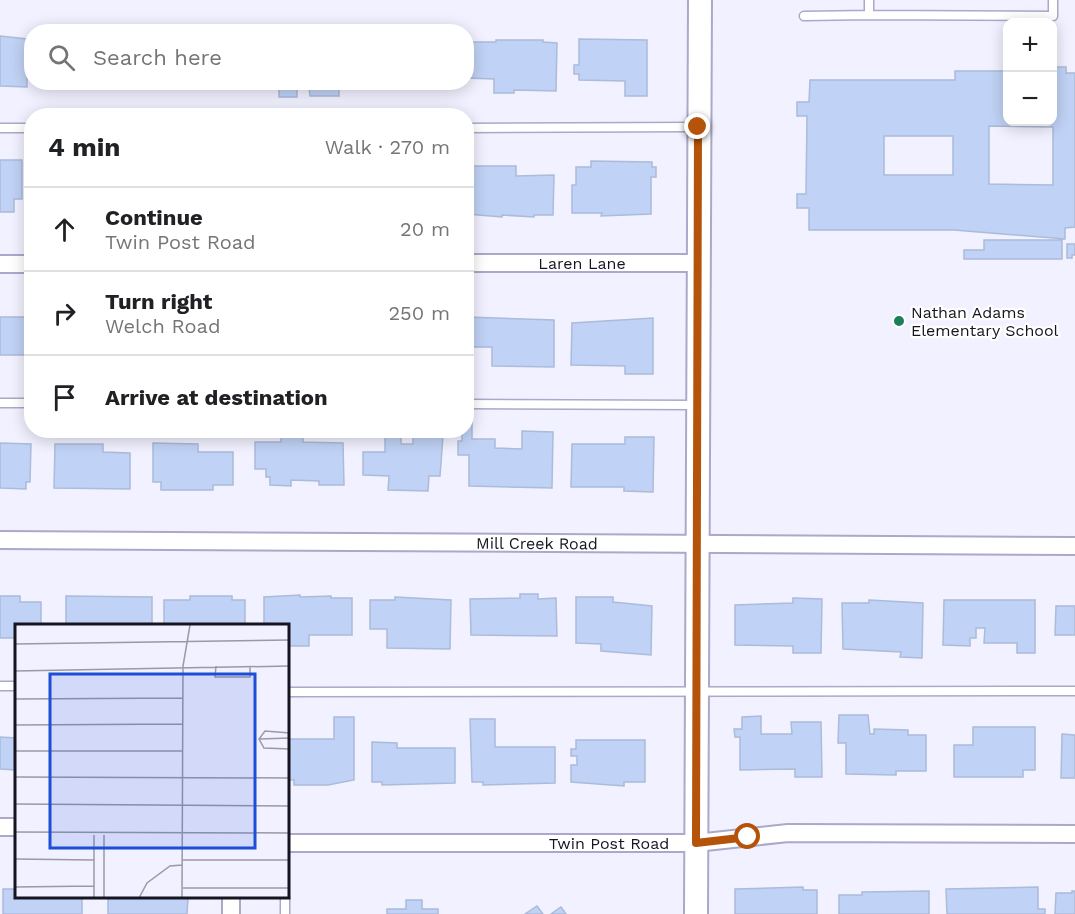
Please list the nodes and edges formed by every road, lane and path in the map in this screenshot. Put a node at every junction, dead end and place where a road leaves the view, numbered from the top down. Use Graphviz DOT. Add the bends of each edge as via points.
graph roads {
  1 [pos="700,0"];
  2 [pos="869,0"];
  3 [pos="1053,0"];
  4 [pos="869,15"];
  5 [pos="804,16"];
  6 [pos="698,127"];
  7 [pos="0,128"];
  8 [pos="24,128"];
  9 [pos="474,128"];
  10 [pos="474,263"];
  11 [pos="698,263"];
  12 [pos="0,264"];
  13 [pos="24,264"];
  14 [pos="0,403"];
  15 [pos="24,403"];
  16 [pos="474,404"];
  17 [pos="697,405"];
  18 [pos="0,540"];
  19 [pos="697,543"];
  20 [pos="1075,546"];
  21 [pos="696,691"];
  22 [pos="1075,691"];
  23 [pos="290,692"];
  24 [pos="1075,834"];
  25 [pos="290,843"];
  26 [pos="696,843"];
  27 [pos="696,914"];
  1 -- 6 [label="street"];
  2 -- 4 [label="lane"];
  3 -- 4 [label="lane" via="1053,16"];
  4 -- 5 [label="lane"];
  6 -- 9 [label="lane"];
  6 -- 11 [label="street"];
  7 -- 8 [label="lane"];
  10 -- 11 [label="street, Laren Lane"];
  11 -- 17 [label="street"];
  12 -- 13 [label="street"];
  14 -- 15 [label="lane"];
  16 -- 17 [label="lane"];
  17 -- 19 [label="street"];
  18 -- 19 [label="street, Mill Creek Road"];
  19 -- 20 [label="street, Mill Creek Road"];
  19 -- 21 [label="street"];
  21 -- 22 [label="lane"];
  21 -- 23 [label="lane"];
  21 -- 26 [label="street"];
  24 -- 26 [label="street, Twin Post Road" via="788,833"];
  25 -- 26 [label="street, Twin Post Road"];
  26 -- 27 [label="street"];
}
